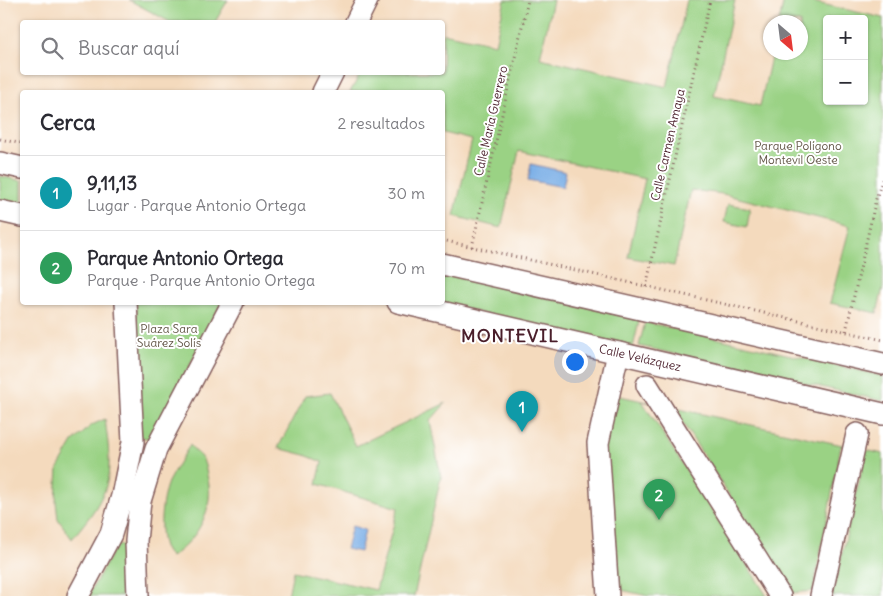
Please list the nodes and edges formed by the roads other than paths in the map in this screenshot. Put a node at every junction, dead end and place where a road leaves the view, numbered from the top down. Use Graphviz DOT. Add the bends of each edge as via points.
graph roads {
  1 [pos="367,0"];
  2 [pos="357,20"];
  3 [pos="331,75"];
  4 [pos="324,90"];
  5 [pos="0,163"];
  6 [pos="20,168"];
  7 [pos="0,211"];
  8 [pos="20,216"];
  9 [pos="445,265"];
  10 [pos="126,305"];
  11 [pos="231,305"];
  12 [pos="411,305"];
  13 [pos="618,353"];
  14 [pos="883,364"];
  15 [pos="647,386"];
  16 [pos="883,414"];
  17 [pos="856,434"];
  18 [pos="78,596"];
  19 [pos="138,596"];
  20 [pos="610,596"];
  21 [pos="780,596"];
  22 [pos="821,596"];
  1 -- 2 [label="street"];
  3 -- 4 [label="street"];
  5 -- 6 [label="street"];
  7 -- 8 [label="street"];
  9 -- 14 [label="street"];
  10 -- 18 [label="street" via="133,442 111,534"];
  11 -- 19 [label="street" via="156,449 140,500 136,541"];
  12 -- 13 [label="street, Calle Velázquez"];
  13 -- 16 [label="street, Calle Velázquez"];
  13 -- 20 [label="street" via="598,442"];
  15 -- 21 [label="street"];
  17 -- 22 [label="street"];
}
